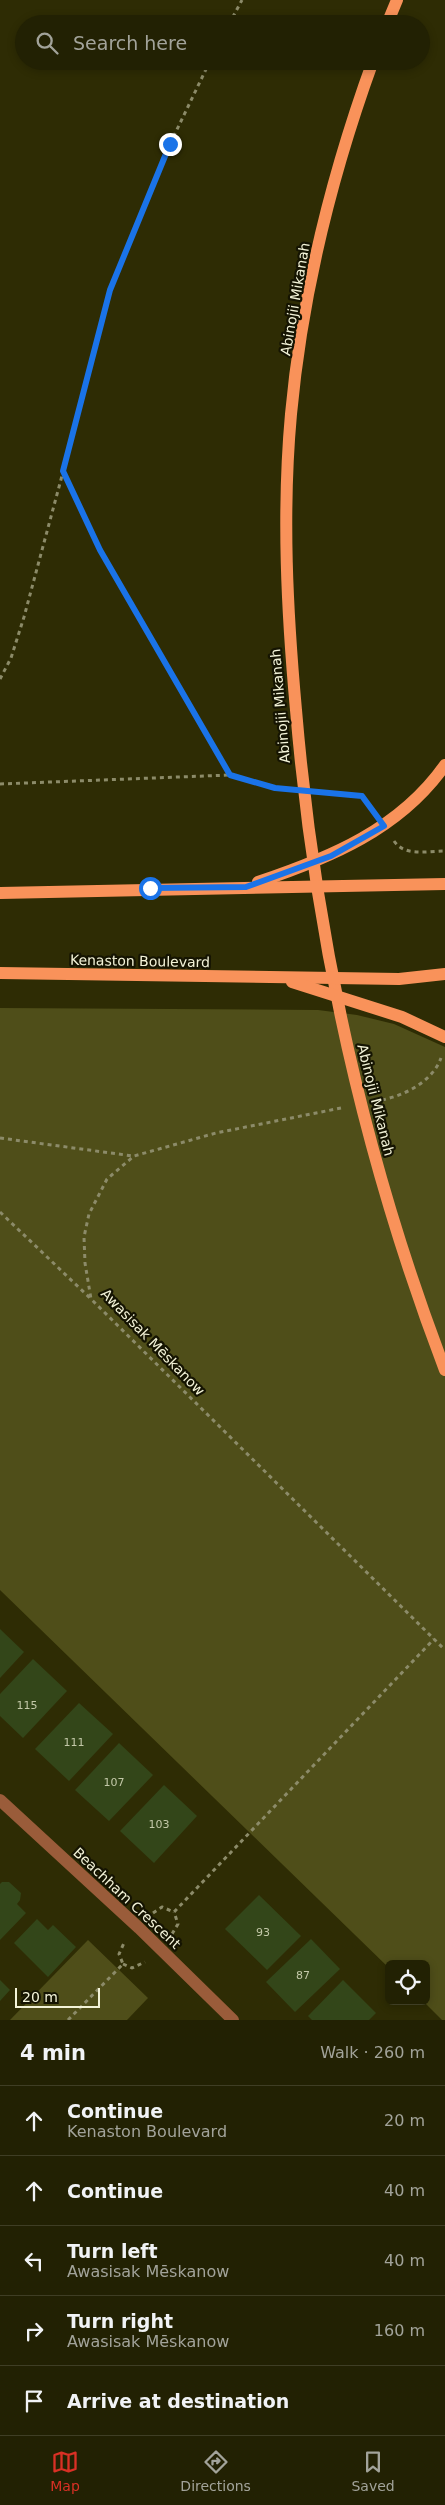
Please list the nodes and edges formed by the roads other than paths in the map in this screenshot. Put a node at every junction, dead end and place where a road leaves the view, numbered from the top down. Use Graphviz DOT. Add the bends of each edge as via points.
graph roads {
  1 [pos="397,0"];
  2 [pos="391,15"];
  3 [pos="370,70"];
  4 [pos="445,765"];
  5 [pos="445,884"];
  6 [pos="246,887"];
  7 [pos="0,893"];
  8 [pos="0,973"];
  9 [pos="445,974"];
  10 [pos="280,978"];
  11 [pos="445,1037"];
  12 [pos="445,1370"];
  13 [pos="0,1800"];
  14 [pos="233,2020"];
  1 -- 2 [label="main road"];
  3 -- 12 [label="main road, Abinojii Mikanah" via="336,177 316,258 291,412 286,559 299,747 313,873 326,949 377,1164"];
  4 -- 6 [label="main road" via="419,796 384,826 331,856"];
  5 -- 6 [label="main road"];
  6 -- 7 [label="main road"];
  8 -- 10 [label="main road, Kenaston Boulevard"];
  9 -- 10 [label="main road, Kenaston Boulevard" via="399,979"];
  10 -- 11 [label="main road" via="402,1016"];
  13 -- 14 [label="street, Beachham Crescent"];
}
